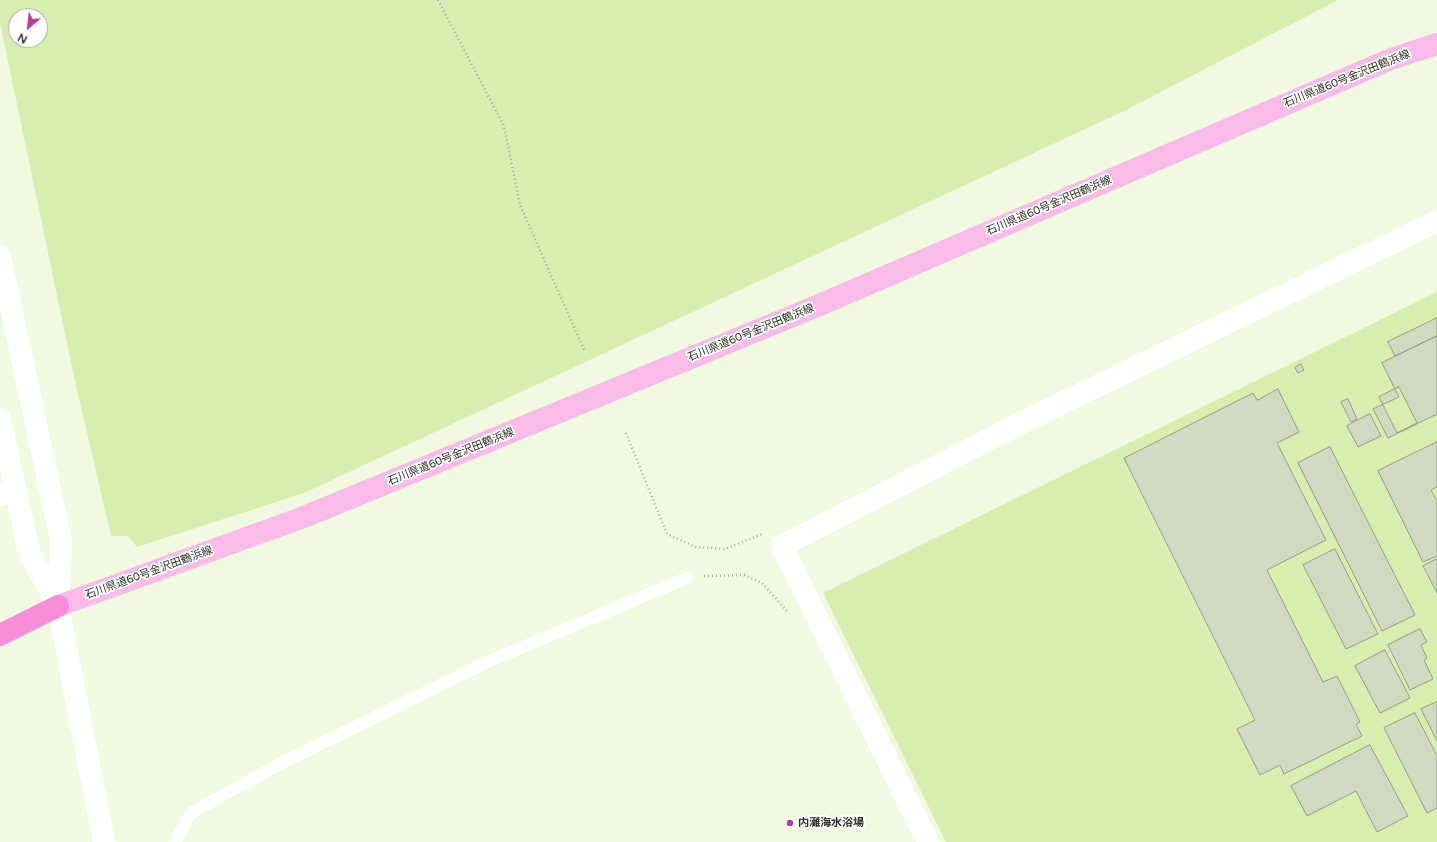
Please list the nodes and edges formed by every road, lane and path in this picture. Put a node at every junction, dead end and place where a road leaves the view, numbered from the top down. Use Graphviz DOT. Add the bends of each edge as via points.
graph roads {
  1 [pos="438,0"];
  2 [pos="1437,44"];
  3 [pos="1437,221"];
  4 [pos="0,256"];
  5 [pos="585,352"];
  6 [pos="0,419"];
  7 [pos="626,433"];
  8 [pos="8,491"];
  9 [pos="782,546"];
  10 [pos="687,578"];
  11 [pos="58,606"];
  12 [pos="812,606"];
  13 [pos="0,624"];
  14 [pos="0,635"];
  15 [pos="104,842"];
  16 [pos="175,842"];
  17 [pos="928,842"];
  1 -- 5 [label="path" via="504,126 520,205"];
  2 -- 11 [label="main road, 石川県道60号金沢田鶴浜線" via="1391,59 817,306 311,514"];
  3 -- 9 [label="street" via="1015,426"];
  4 -- 11 [label="street" via="61,541"];
  6 -- 8 [label="street"];
  7 -- 9 [label="path" via="667,534 696,547 725,549 774,529"];
  8 -- 11 [label="street" via="29,552"];
  9 -- 12 [label="street"];
  10 -- 12 [label="path" via="744,575 762,583 792,617"];
  10 -- 16 [label="lane" via="485,663 280,764 191,813"];
  11 -- 13 [label="highway"];
  11 -- 14 [label="highway"];
  11 -- 15 [label="street"];
  12 -- 17 [label="street"];
}
